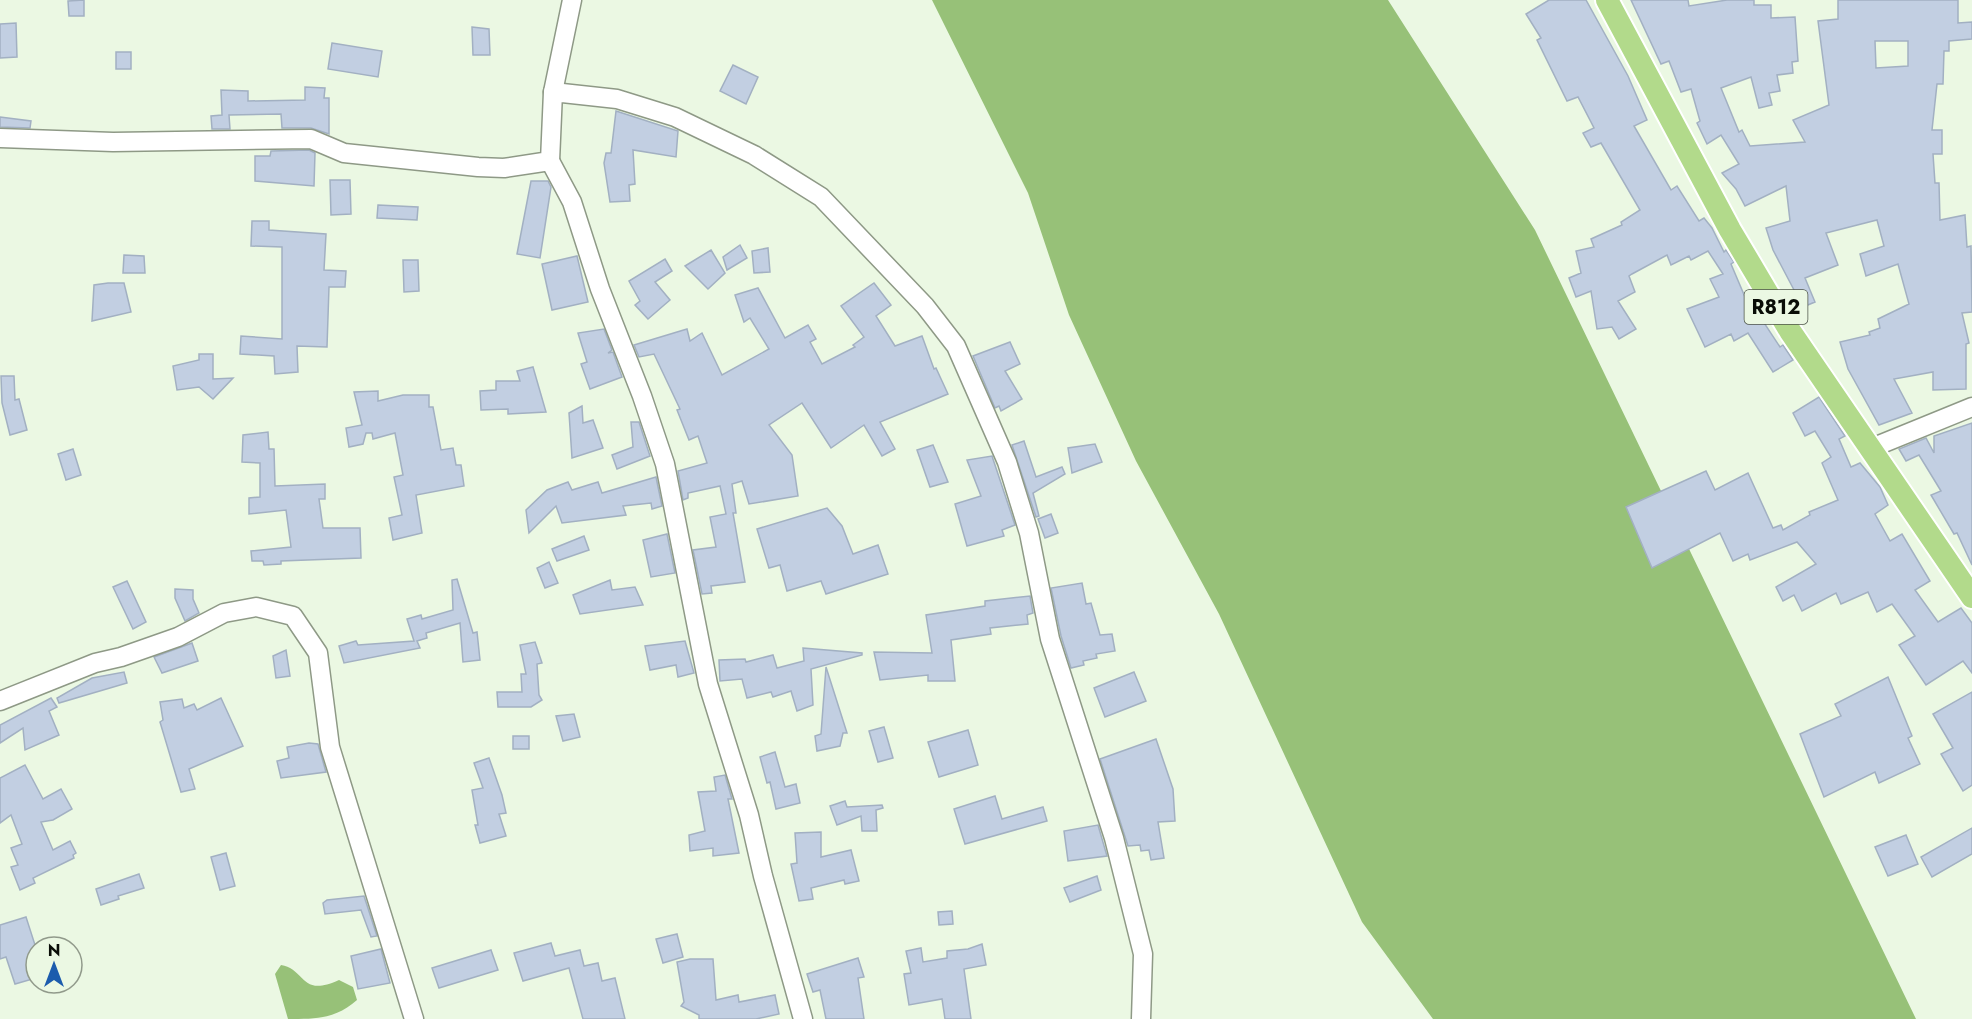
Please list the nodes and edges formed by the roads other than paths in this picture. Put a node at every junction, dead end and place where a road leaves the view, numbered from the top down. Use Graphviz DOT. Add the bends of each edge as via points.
graph roads {
  1 [pos="572,0"];
  2 [pos="1607,0"];
  3 [pos="553,92"];
  4 [pos="0,138"];
  5 [pos="550,161"];
  6 [pos="1972,407"];
  7 [pos="1869,449"];
  8 [pos="1972,597"];
  9 [pos="0,701"];
  10 [pos="414,1019"];
  11 [pos="803,1019"];
  12 [pos="1141,1019"];
  1 -- 3 [label="street"];
  2 -- 7 [label="main road, R812" via="1730,231 1790,332"];
  3 -- 5 [label="street"];
  3 -- 12 [label="street" via="617,99 675,117 754,155 820,198 925,306 956,346 1007,462 1029,533 1050,639 1114,838 1143,954"];
  4 -- 5 [label="street" via="113,142 310,140 344,153 478,167 504,168"];
  5 -- 11 [label="street" via="572,202 665,464 708,684 749,815"];
  6 -- 7 [label="street"];
  7 -- 8 [label="main road, R812"];
  9 -- 10 [label="street" via="95,663 178,637 224,613 256,607 293,616 318,653 330,747"];
}
